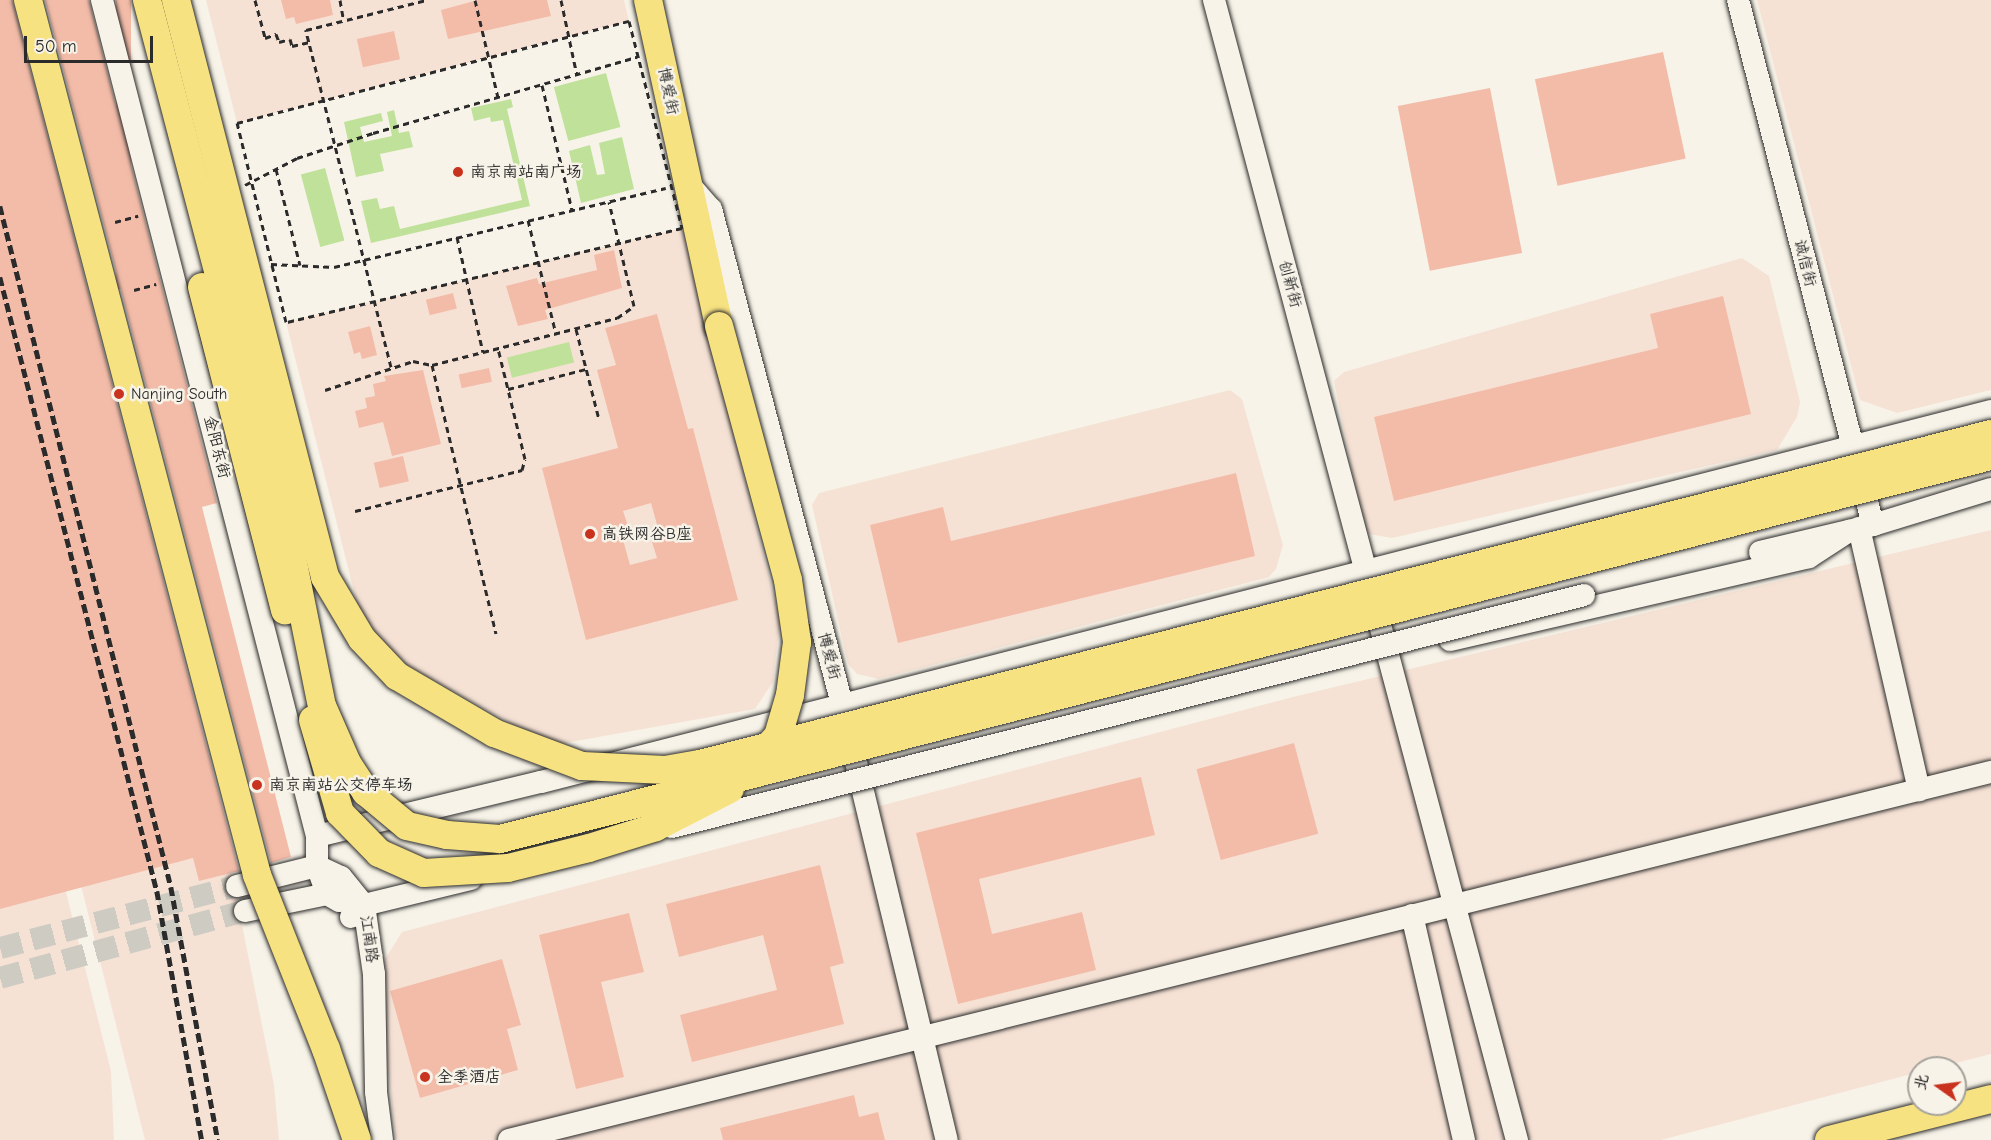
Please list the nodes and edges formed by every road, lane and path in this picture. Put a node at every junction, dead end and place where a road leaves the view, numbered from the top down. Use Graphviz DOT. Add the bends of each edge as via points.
graph roads {
  1 [pos="28,0"];
  2 [pos="102,0"];
  3 [pos="129,0"];
  4 [pos="147,0"];
  5 [pos="176,0"];
  6 [pos="255,0"];
  7 [pos="340,0"];
  8 [pos="426,0"];
  9 [pos="475,0"];
  10 [pos="561,0"];
  11 [pos="648,0"];
  12 [pos="1214,0"];
  13 [pos="1738,0"];
  14 [pos="343,17"];
  15 [pos="569,37"];
  16 [pos="309,42"];
  17 [pos="638,57"];
  18 [pos="489,58"];
  19 [pos="577,75"];
  20 [pos="542,85"];
  21 [pos="498,97"];
  22 [pos="324,101"];
  23 [pos="336,145"];
  24 [pos="276,169"];
  25 [pos="252,181"];
  26 [pos="680,185"];
  27 [pos="242,186"];
  28 [pos="609,202"];
  29 [pos="572,210"];
  30 [pos="157,212"];
  31 [pos="528,220"];
  32 [pos="115,222"];
  33 [pos="457,237"];
  34 [pos="619,243"];
  35 [pos="364,260"];
  36 [pos="243,262"];
  37 [pos="539,262"];
  38 [pos="272,264"];
  39 [pos="300,265"];
  40 [pos="466,279"];
  41 [pos="174,280"];
  42 [pos="134,290"];
  43 [pos="374,301"];
  44 [pos="576,329"];
  45 [pos="556,334"];
  46 [pos="498,348"];
  47 [pos="483,352"];
  48 [pos="432,365"];
  49 [pos="391,367"];
  50 [pos="586,369"];
  51 [pos="508,389"];
  52 [pos="325,390"];
  53 [pos="1991,411"];
  54 [pos="599,419"];
  55 [pos="1991,434"];
  56 [pos="1851,446"];
  57 [pos="1991,456"];
  58 [pos="461,485"];
  59 [pos="1991,489"];
  60 [pos="355,511"];
  61 [pos="1861,528"];
  62 [pos="1365,569"];
  63 [pos="496,633"];
  64 [pos="1388,655"];
  65 [pos="842,704"];
  66 [pos="1991,772"];
  67 [pos="861,784"];
  68 [pos="1919,790"];
  69 [pos="317,836"];
  70 [pos="589,848"];
  71 [pos="317,866"];
  72 [pos="237,886"];
  73 [pos="327,894"];
  74 [pos="1454,905"];
  75 [pos="357,911"];
  76 [pos="245,912"];
  77 [pos="1412,915"];
  78 [pos="922,1036"];
  79 [pos="1991,1099"];
  80 [pos="357,1140"];
  81 [pos="382,1140"];
  82 [pos="509,1140"];
  83 [pos="947,1140"];
  84 [pos="1464,1140"];
  85 [pos="1517,1140"];
  86 [pos="1829,1140"];
  1 -- 80 [label="main road, bridge" via="257,875 326,1049"];
  2 -- 30 [label="street, 金阳东街"];
  3 -- 70 [label="main road, 博爱街, bridge" via="340,813 379,853 424,873 508,868"];
  4 -- 57 [label="main road, bridge" via="288,538 322,706 347,763 366,792 407,826 447,836 500,838"];
  5 -- 36 [label="main road, bridge"];
  6 -- 16 [label="path" via="264,38 276,34 279,42 290,39 292,46"];
  7 -- 14 [label="path"];
  8 -- 16 [label="path" via="306,30"];
  9 -- 18 [label="path"];
  10 -- 15 [label="path"];
  11 -- 26 [label="main road, 博爱街"];
  12 -- 62 [label="street, 创新街"];
  13 -- 56 [label="street, 诚信街"];
  15 -- 17 [label="path" via="629,21"];
  15 -- 18 [label="path"];
  15 -- 19 [label="path"];
  16 -- 22 [label="path"];
  17 -- 19 [label="path"];
  17 -- 26 [label="path"];
  18 -- 21 [label="path"];
  18 -- 22 [label="path"];
  19 -- 20 [label="path"];
  20 -- 21 [label="path"];
  20 -- 29 [label="path"];
  21 -- 23 [label="path"];
  22 -- 23 [label="path"];
  22 -- 25 [label="path" via="237,123"];
  23 -- 24 [label="path"];
  23 -- 35 [label="path"];
  24 -- 25 [label="path"];
  24 -- 39 [label="path"];
  25 -- 27 [label="path"];
  25 -- 38 [label="path"];
  26 -- 28 [label="path"];
  26 -- 34 [label="path" via="682,228"];
  26 -- 65 [label="street, 博爱街" via="711,209"];
  26 -- 70 [label="main road, 博爱街, bridge" via="788,580 797,642 790,695 777,736 731,788 656,827"];
  28 -- 29 [label="path"];
  28 -- 34 [label="path"];
  29 -- 31 [label="path"];
  30 -- 32 [label="path"];
  30 -- 41 [label="street, 金阳东街"];
  31 -- 33 [label="path"];
  31 -- 37 [label="path"];
  33 -- 35 [label="path"];
  33 -- 40 [label="path"];
  34 -- 37 [label="path"];
  34 -- 44 [label="path" via="634,306 617,318"];
  35 -- 39 [label="path" via="334,267"];
  35 -- 43 [label="path"];
  36 -- 38 [label="path"];
  36 -- 55 [label="main road, bridge" via="325,577 362,639 397,676 494,733 582,766 619,770 665,770 700,764"];
  37 -- 40 [label="path"];
  37 -- 45 [label="path"];
  38 -- 39 [label="path"];
  38 -- 43 [label="path" via="286,322"];
  40 -- 43 [label="path"];
  40 -- 47 [label="path"];
  41 -- 42 [label="path"];
  41 -- 69 [label="street, 金阳东街"];
  43 -- 49 [label="path"];
  44 -- 45 [label="path"];
  44 -- 50 [label="path"];
  45 -- 46 [label="path"];
  46 -- 47 [label="path"];
  46 -- 51 [label="path"];
  47 -- 48 [label="path"];
  48 -- 49 [label="path" via="413,361"];
  48 -- 58 [label="path"];
  49 -- 52 [label="path" via="366,379"];
  50 -- 51 [label="path"];
  50 -- 54 [label="path"];
  51 -- 58 [label="path" via="525,459 522,470"];
  53 -- 56 [label="street"];
  56 -- 61 [label="street, 诚信街"];
  56 -- 62 [label="street"];
  58 -- 60 [label="path"];
  58 -- 63 [label="path"];
  59 -- 61 [label="street"];
  61 -- 64 [label="street" via="1809,557"];
  61 -- 68 [label="street, 诚信街"];
  61 -- 70 [label="street, bridge"];
  62 -- 64 [label="street, 创新街"];
  62 -- 65 [label="street"];
  64 -- 67 [label="street"];
  64 -- 74 [label="street, 创新街"];
  65 -- 67 [label="street, 博爱街"];
  65 -- 69 [label="street"];
  66 -- 68 [label="street"];
  67 -- 75 [label="street"];
  67 -- 78 [label="street, 博爱街"];
  68 -- 74 [label="street"];
  69 -- 71 [label="street, 金阳东街"];
  71 -- 72 [label="street"];
  71 -- 73 [label="street, 金阳东街"];
  71 -- 75 [label="street, 江南路" via="341,877"];
  73 -- 75 [label="street, 江南路"];
  73 -- 76 [label="street"];
  74 -- 77 [label="street"];
  74 -- 85 [label="street, 创新街"];
  75 -- 81 [label="street, 江南路" via="374,974 376,1092"];
  77 -- 78 [label="street"];
  77 -- 84 [label="street"];
  78 -- 82 [label="street"];
  78 -- 83 [label="street, 博爱街"];
  79 -- 86 [label="main road"];
}
